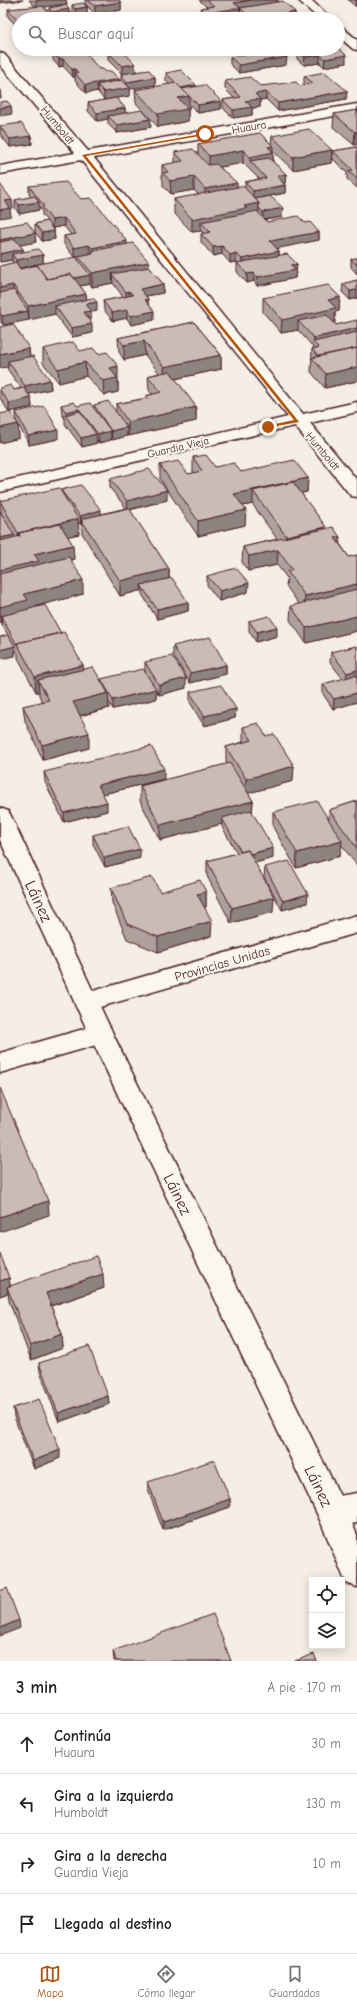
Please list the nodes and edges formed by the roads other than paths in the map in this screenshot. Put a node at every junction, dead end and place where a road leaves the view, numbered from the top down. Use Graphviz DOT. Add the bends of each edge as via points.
graph roads {
  1 [pos="304,0"];
  2 [pos="318,12"];
  3 [pos="345,36"];
  4 [pos="357,46"];
  5 [pos="0,57"];
  6 [pos="357,108"];
  7 [pos="84,155"];
  8 [pos="0,170"];
  9 [pos="357,407"];
  10 [pos="298,421"];
  11 [pos="0,487"];
  12 [pos="357,492"];
  13 [pos="0,816"];
  14 [pos="357,924"];
  15 [pos="86,1002"];
  16 [pos="101,1034"];
  17 [pos="0,1063"];
  18 [pos="344,1510"];
  19 [pos="357,1572"];
  1 -- 2 [label="street"];
  3 -- 4 [label="street"];
  5 -- 7 [label="street, Humboldt"];
  6 -- 7 [label="street, Huaura"];
  7 -- 8 [label="street, Huaura"];
  7 -- 10 [label="street, Humboldt"];
  9 -- 10 [label="street, Guardia Vieja"];
  10 -- 11 [label="street, Guardia Vieja"];
  10 -- 12 [label="street, Humboldt"];
  13 -- 15 [label="street, Láinez"];
  14 -- 15 [label="street, Provincias Unidas"];
  15 -- 16 [label="street, Láinez"];
  16 -- 17 [label="street"];
  16 -- 18 [label="street, Láinez"];
  18 -- 19 [label="street, Láinez"];
}
